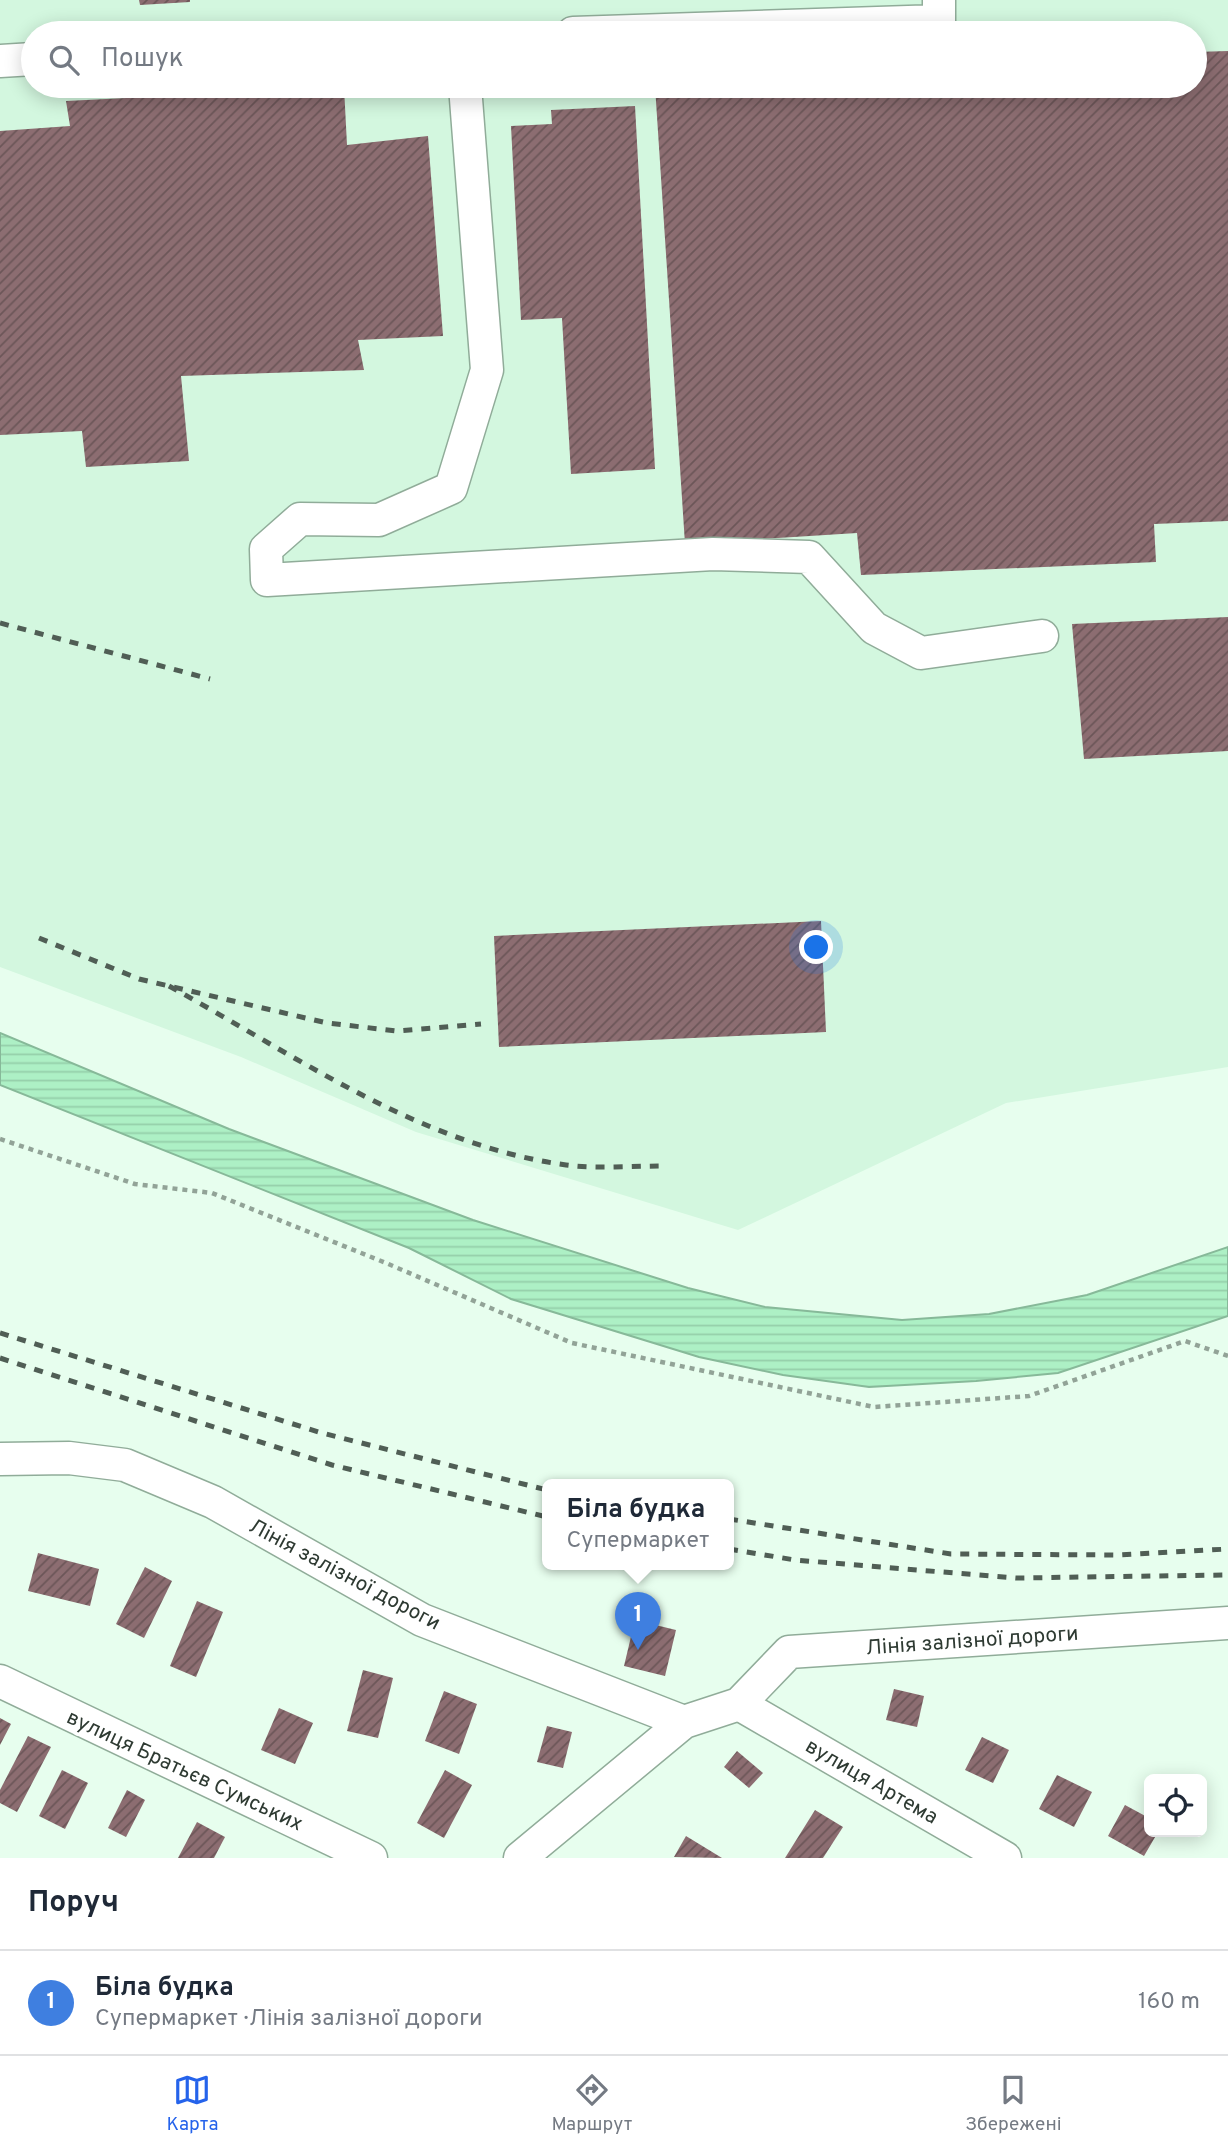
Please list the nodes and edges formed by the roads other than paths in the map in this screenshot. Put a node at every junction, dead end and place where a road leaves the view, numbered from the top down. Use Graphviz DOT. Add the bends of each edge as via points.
graph roads {
  1 [pos="939,0"];
  2 [pos="939,21"];
  3 [pos="21,60"];
  4 [pos="0,61"];
  5 [pos="466,98"];
  6 [pos="1042,636"];
  7 [pos="0,1459"];
  8 [pos="1228,1623"];
  9 [pos="0,1681"];
  10 [pos="739,1704"];
  11 [pos="684,1722"];
  12 [pos="371,1858"];
  13 [pos="520,1858"];
  14 [pos="1005,1858"];
  1 -- 2 [label="street"];
  3 -- 4 [label="street"];
  5 -- 6 [label="street" via="487,370 451,488 379,520 300,519 266,549 267,580 713,554 809,557 874,628 920,653"];
  7 -- 11 [label="street, Лінія залізної дороги" via="69,1458 125,1465 214,1502 422,1620"];
  8 -- 10 [label="street, Лінія залізної дороги" via="789,1652"];
  9 -- 12 [label="street, вулиця Братьєв Сумських"];
  10 -- 11 [label="street"];
  10 -- 14 [label="street, вулиця Артема"];
  11 -- 13 [label="street"];
}
